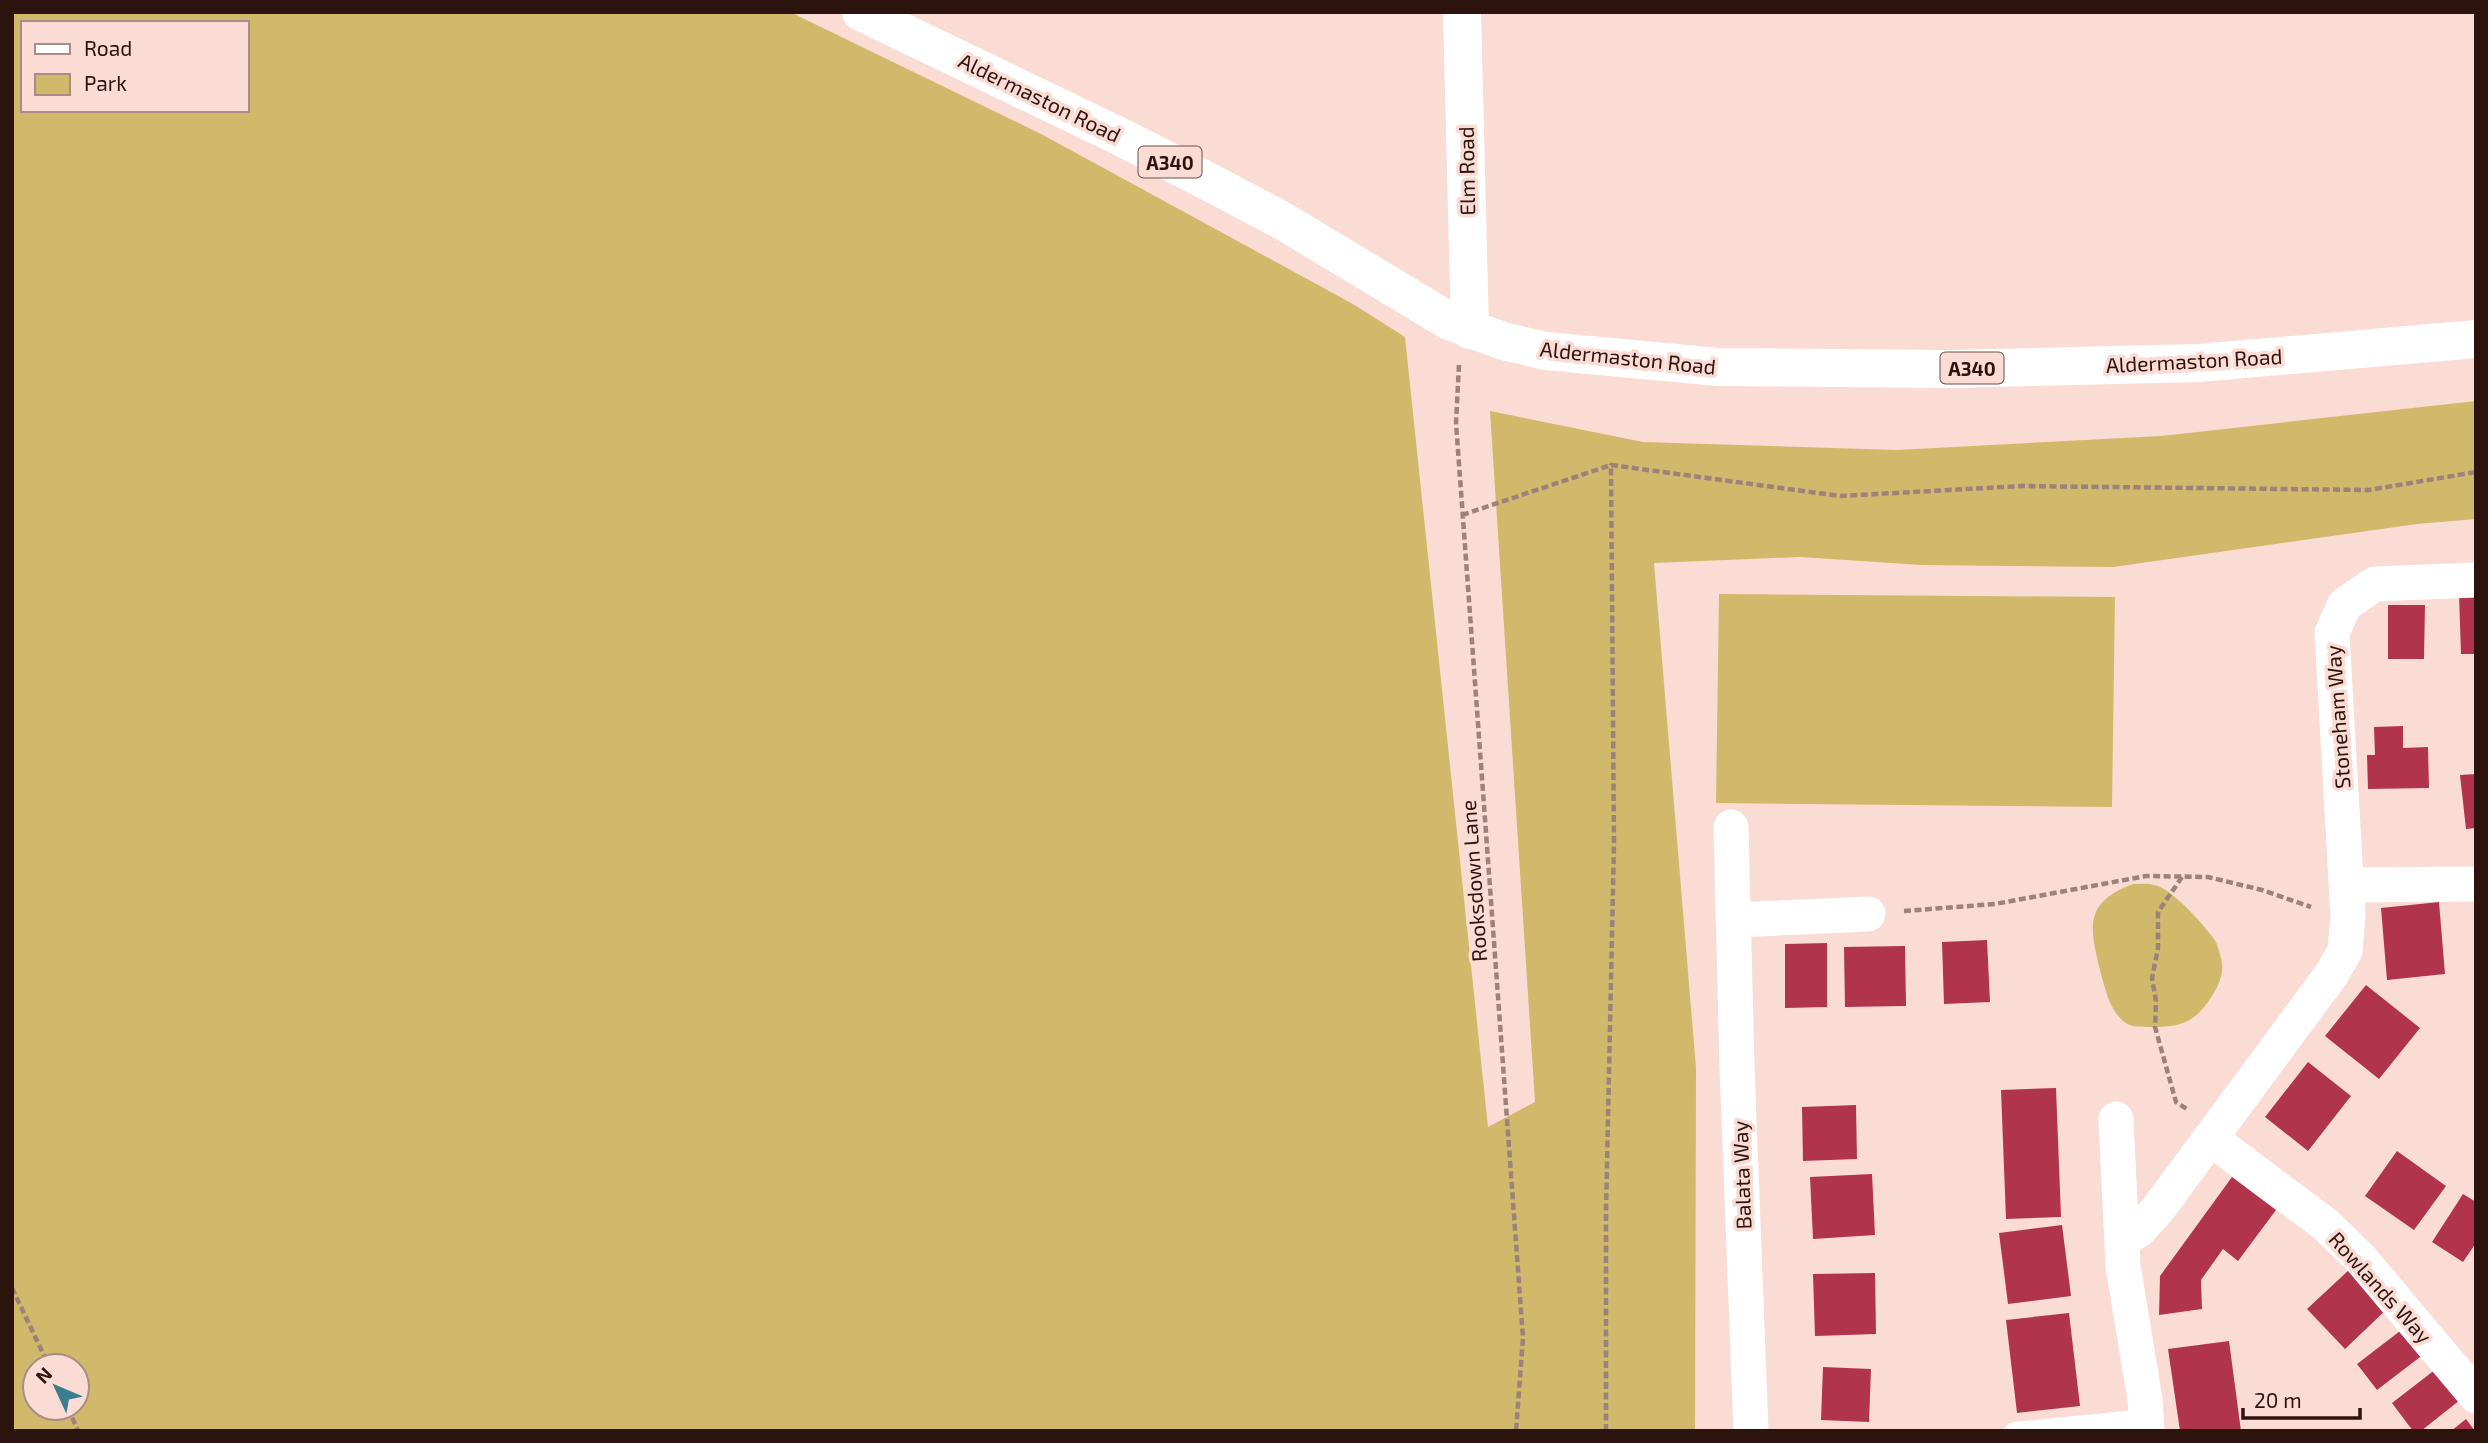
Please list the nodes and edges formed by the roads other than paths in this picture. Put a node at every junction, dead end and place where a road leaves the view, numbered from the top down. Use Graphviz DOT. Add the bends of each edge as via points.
graph roads {
  1 [pos="861,12"];
  2 [pos="1462,12"];
  3 [pos="1470,330"];
  4 [pos="2476,339"];
  5 [pos="2476,580"];
  6 [pos="1731,827"];
  7 [pos="2476,884"];
  8 [pos="2348,901"];
  9 [pos="1868,914"];
  10 [pos="1733,920"];
  11 [pos="2116,1119"];
  12 [pos="2213,1134"];
  13 [pos="2122,1240"];
  14 [pos="2476,1396"];
  15 [pos="2147,1424"];
  16 [pos="1751,1431"];
  17 [pos="2014,1431"];
  1 -- 3 [label="main road, Aldermaston Road / A340" via="1203,179"];
  2 -- 3 [label="main road, Elm Road"];
  3 -- 4 [label="main road, Aldermaston Road / A340" via="1546,351 1746,368 2199,363"];
  5 -- 8 [label="street, Stoneham Way" via="2375,584 2345,604 2332,633"];
  6 -- 10 [label="street, Balata Way"];
  7 -- 8 [label="street"];
  8 -- 12 [label="street, Stoneham Way" via="2345,951 2332,975"];
  9 -- 10 [label="street"];
  10 -- 16 [label="street, Balata Way"];
  11 -- 13 [label="street"];
  12 -- 13 [label="street, Stoneham Way" via="2158,1209 2139,1230"];
  12 -- 14 [label="street, Rowlands Way" via="2360,1258"];
  13 -- 15 [label="street"];
  15 -- 17 [label="lane"];
}
